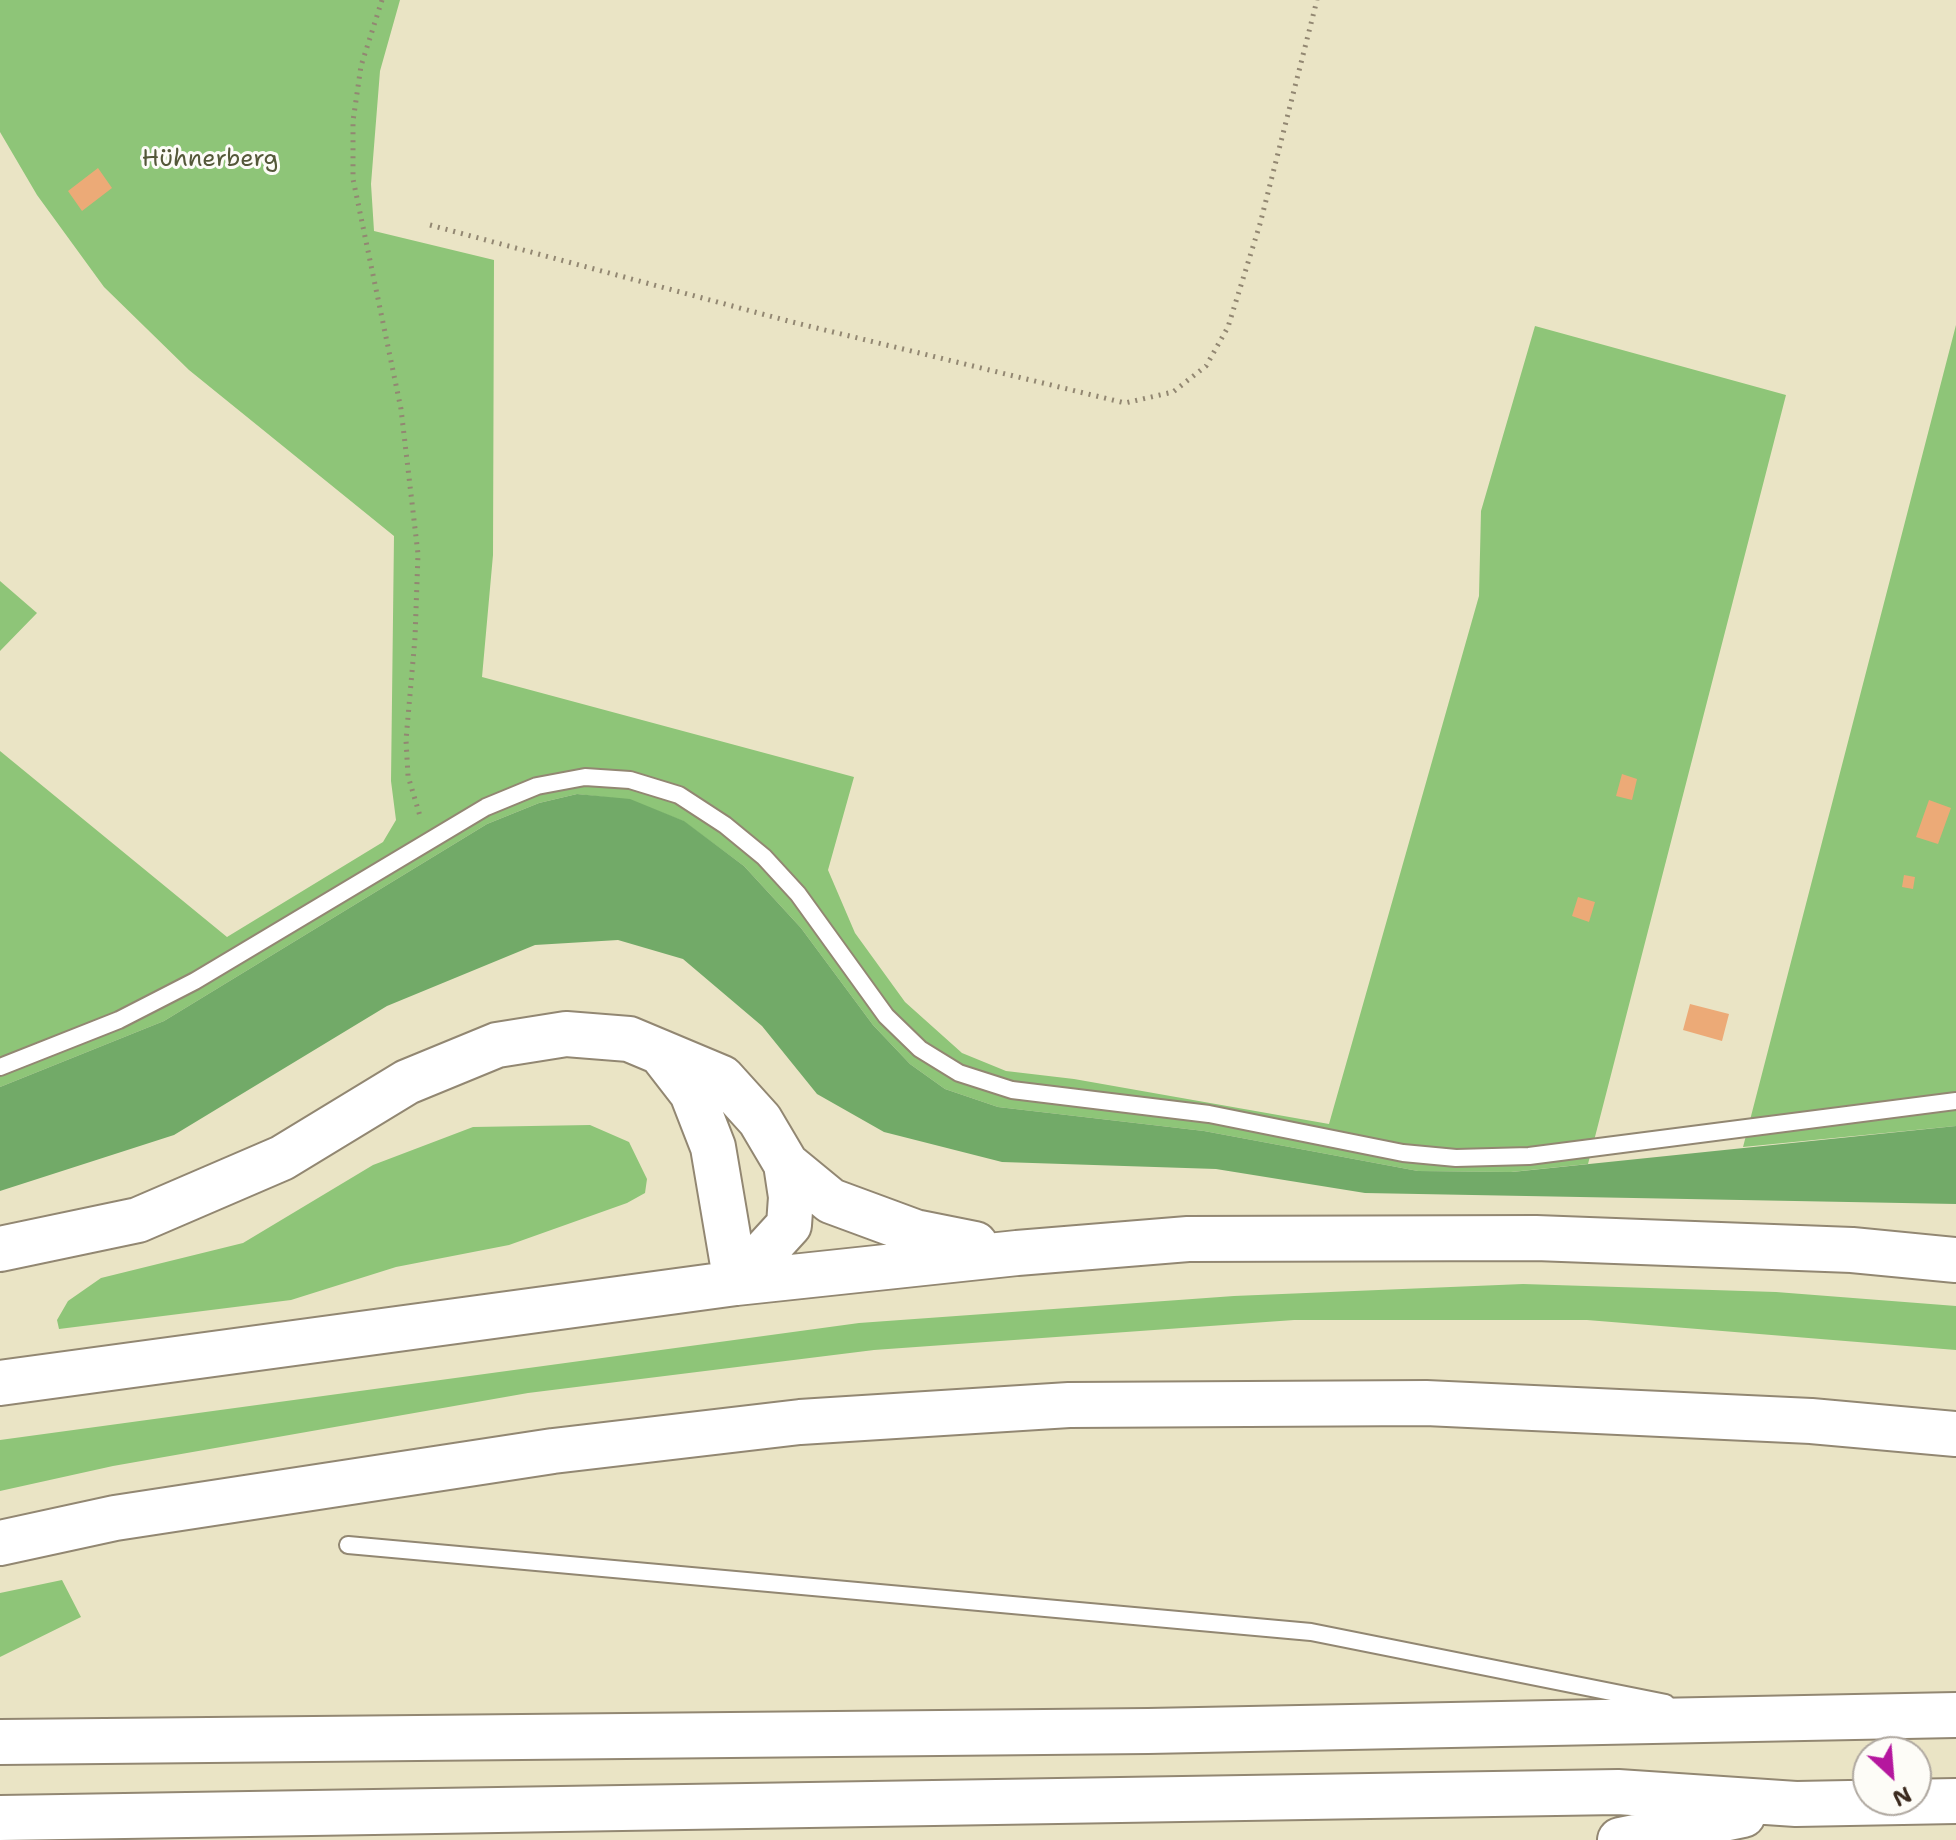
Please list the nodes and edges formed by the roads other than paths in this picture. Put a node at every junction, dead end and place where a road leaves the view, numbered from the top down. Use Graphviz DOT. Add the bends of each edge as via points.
graph roads {
  1 [pos="661,1053"];
  2 [pos="0,1067"];
  3 [pos="1956,1101"];
  4 [pos="786,1164"];
  5 [pos="0,1249"];
  6 [pos="1017,1253"];
  7 [pos="1956,1260"];
  8 [pos="736,1283"];
  9 [pos="0,1383"];
  10 [pos="1956,1434"];
  11 [pos="0,1543"];
  12 [pos="348,1545"];
  13 [pos="1956,1715"];
  14 [pos="1746,1719"];
  15 [pos="0,1742"];
  16 [pos="1956,1801"];
  17 [pos="1796,1804"];
  18 [pos="0,1818"];
  19 [pos="1620,1840"];
  1 -- 4 [label="main road" via="722,1078 760,1120"];
  1 -- 5 [label="main road" via="629,1039 566,1034 497,1045 407,1082 282,1158 138,1220"];
  1 -- 8 [label="main road" via="692,1093 713,1147"];
  2 -- 3 [label="lane" via="119,1020 195,981 486,807 537,786 585,777 630,780 679,795 725,825 798,894 886,1016 920,1049 959,1073 1012,1090 1209,1114 1403,1153 1456,1158 1529,1156"];
  4 -- 6 [label="main road" via="831,1201 873,1219"];
  4 -- 8 [label="main road" via="789,1225"];
  6 -- 7 [label="main road" via="1188,1239 1365,1236 1852,1250"];
  6 -- 8 [label="main road"];
  8 -- 9 [label="main road"];
  10 -- 11 [label="main road" via="1811,1421 1426,1403 1069,1405 800,1422 553,1451 130,1516"];
  12 -- 14 [label="lane" via="1311,1632"];
  13 -- 14 [label="main road"];
  14 -- 15 [label="main road" via="1164,1731"];
  16 -- 17 [label="main road"];
  17 -- 18 [label="main road" via="1618,1792"];
  17 -- 19 [label="main road"];
}
